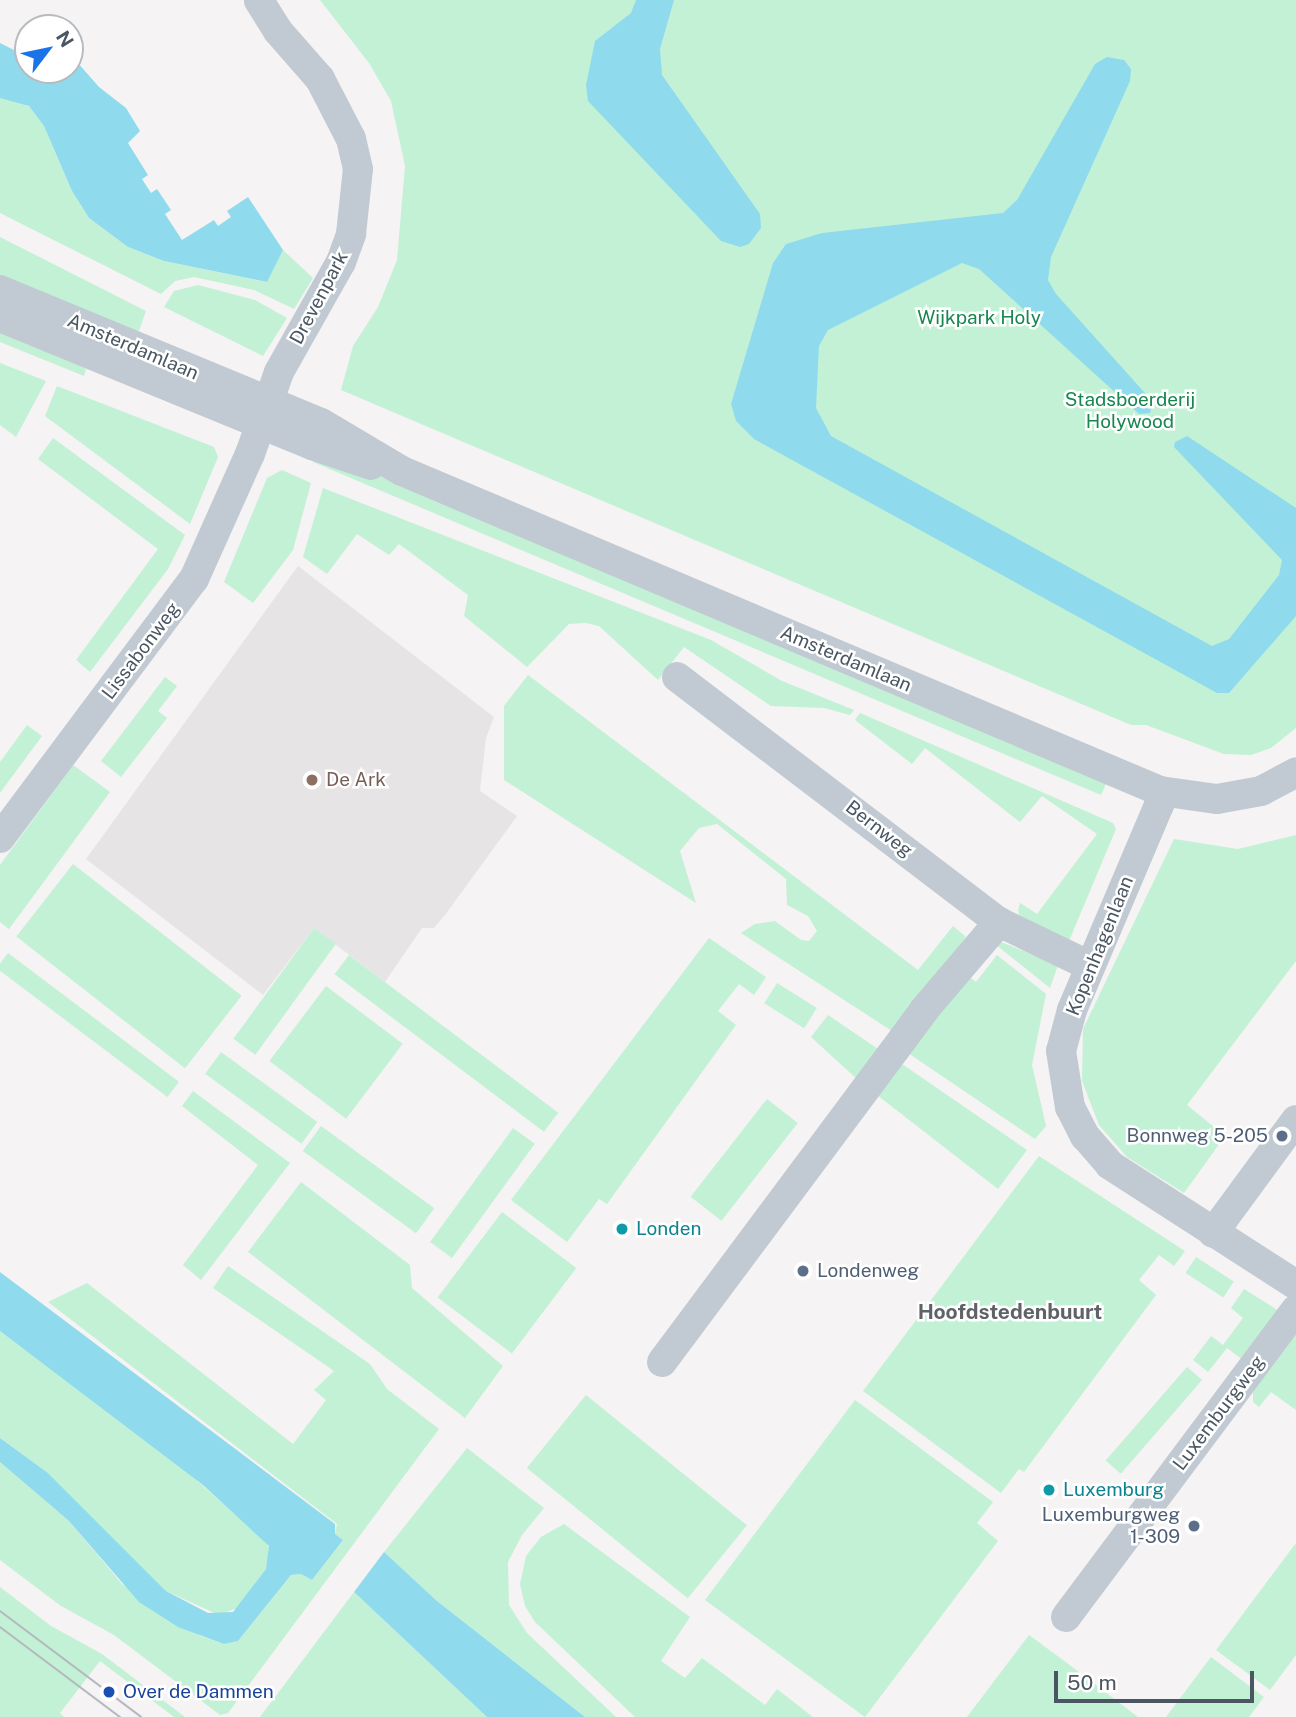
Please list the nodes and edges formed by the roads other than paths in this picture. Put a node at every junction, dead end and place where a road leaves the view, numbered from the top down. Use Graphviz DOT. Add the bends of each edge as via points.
graph roads {
  1 [pos="259,0"];
  2 [pos="0,290"];
  3 [pos="0,317"];
  4 [pos="260,424"];
  5 [pos="677,677"];
  6 [pos="1296,772"];
  7 [pos="1160,791"];
  8 [pos="0,838"];
  9 [pos="999,922"];
  10 [pos="1090,966"];
  11 [pos="1296,1120"];
  12 [pos="1213,1233"];
  13 [pos="1296,1285"];
  14 [pos="1296,1310"];
  15 [pos="662,1362"];
  16 [pos="1066,1617"];
  1 -- 4 [label="street, Drevenpark" via="339,110 358,169 351,234 341,262 279,372"];
  2 -- 4 [label="street, Amsterdamlaan"];
  3 -- 4 [label="street, Amsterdamlaan"];
  4 -- 7 [label="street, Amsterdamlaan" via="339,431 402,471"];
  4 -- 8 [label="street, Lissabonweg" via="194,579"];
  5 -- 9 [label="street, Bernweg"];
  6 -- 7 [label="street, Amsterdamlaan" via="1261,791 1217,799"];
  7 -- 10 [label="street, Kopenhagenlaan" via="1159,805"];
  9 -- 10 [label="street, Bernweg"];
  9 -- 15 [label="street" via="924,1010"];
  10 -- 12 [label="street, Kopenhagenlaan" via="1061,1051 1070,1107 1085,1136 1110,1165"];
  11 -- 12 [label="street"];
  12 -- 13 [label="street, Kopenhagenlaan"];
  14 -- 16 [label="street, Luxemburgweg"];
}
